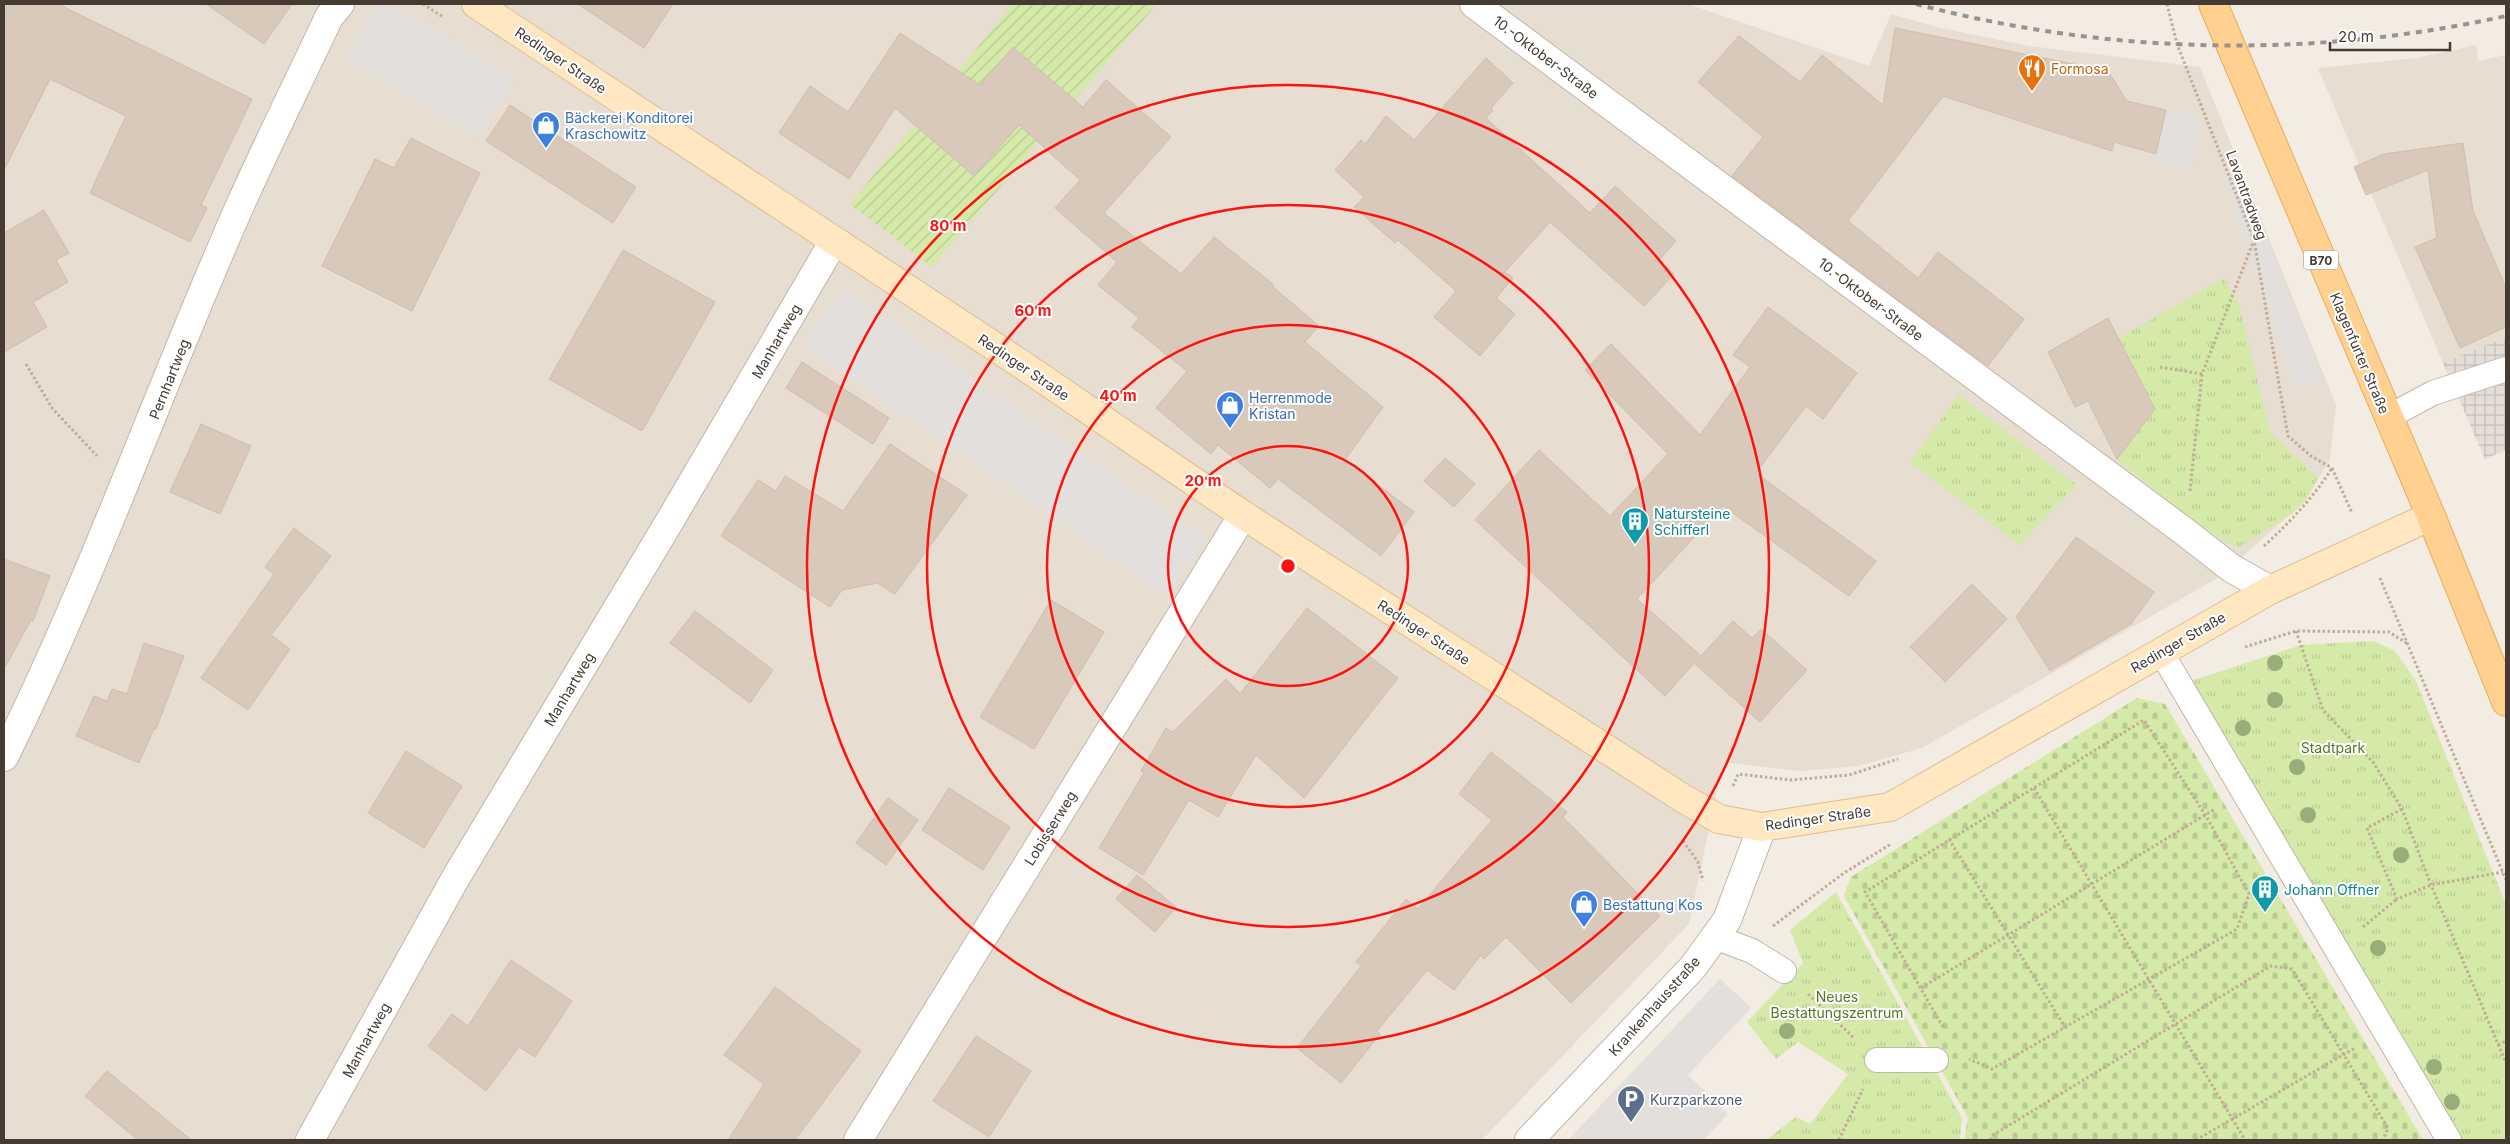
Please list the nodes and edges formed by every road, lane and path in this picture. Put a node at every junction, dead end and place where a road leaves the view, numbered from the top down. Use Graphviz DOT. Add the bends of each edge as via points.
graph roads {
  1 [pos="340,4"];
  2 [pos="423,4"];
  3 [pos="476,4"];
  4 [pos="1474,4"];
  5 [pos="2167,4"];
  6 [pos="2213,4"];
  7 [pos="447,20"];
  8 [pos="2254,240"];
  9 [pos="834,242"];
  10 [pos="2506,353"];
  11 [pos="26,364"];
  12 [pos="2160,367"];
  13 [pos="2506,369"];
  14 [pos="2202,374"];
  15 [pos="2433,393"];
  16 [pos="2388,417"];
  17 [pos="2332,468"];
  18 [pos="125,486"];
  19 [pos="1243,516"];
  20 [pos="2431,516"];
  21 [pos="2185,532"];
  22 [pos="2367,546"];
  23 [pos="2231,568"];
  24 [pos="2270,590"];
  25 [pos="2296,631"];
  26 [pos="2161,652"];
  27 [pos="2506,702"];
  28 [pos="4,757"];
  29 [pos="1905,757"];
  30 [pos="2034,788"];
  31 [pos="2218,807"];
  32 [pos="2402,809"];
  33 [pos="2206,816"];
  34 [pos="1719,819"];
  35 [pos="1762,827"];
  36 [pos="1677,837"];
  37 [pos="1950,839"];
  38 [pos="1698,862"];
  39 [pos="2503,872"];
  40 [pos="2506,880"];
  41 [pos="1703,883"];
  42 [pos="2092,883"];
  43 [pos="2431,885"];
  44 [pos="2397,899"];
  45 [pos="2008,935"];
  46 [pos="1715,937"];
  47 [pos="2336,950"];
  48 [pos="1784,971"];
  49 [pos="2149,979"];
  50 [pos="1921,988"];
  51 [pos="2176,1024"];
  52 [pos="2065,1027"];
  53 [pos="1944,1029"];
  54 [pos="2506,1041"];
  55 [pos="2498,1045"];
  56 [pos="2358,1046"];
  57 [pos="2344,1055"];
  58 [pos="1966,1058"];
  59 [pos="1877,1060"];
  60 [pos="1936,1060"];
  61 [pos="2506,1063"];
  62 [pos="2232,1119"];
  63 [pos="310,1140"];
  64 [pos="858,1140"];
  65 [pos="1530,1140"];
  66 [pos="1839,1140"];
  67 [pos="1990,1140"];
  68 [pos="2196,1140"];
  69 [pos="2245,1140"];
  70 [pos="2382,1140"];
  71 [pos="2449,1140"];
  1 -- 18 [label="street, Pernhartweg" via="329,18 242,201"];
  2 -- 7 [label="path"];
  3 -- 9 [label="main road, Redinger Straße"];
  4 -- 21 [label="street, 10.-Oktober-Straße"];
  5 -- 8 [label="path, Lavantradweg" via="2177,44"];
  6 -- 16 [label="main road, Klagenfurter Straße / B70"];
  8 -- 14 [label="path"];
  8 -- 17 [label="path, Lavantradweg" via="2288,436 2311,456"];
  9 -- 19 [label="main road, Redinger Straße" via="1015,360"];
  9 -- 63 [label="street, Manhartweg" via="455,879"];
  10 -- 15 [label="lane"];
  11 -- 18 [label="path" via="52,408"];
  12 -- 14 [label="path"];
  13 -- 15 [label="lane"];
  14 -- 21 [label="path"];
  15 -- 16 [label="lane"];
  16 -- 20 [label="main road, Klagenfurter Straße / B70"];
  17 -- 22 [label="path"];
  17 -- 23 [label="path" via="2297,515 2259,550"];
  18 -- 28 [label="street, Pernhartweg" via="32,701"];
  19 -- 34 [label="main road, Redinger Straße"];
  19 -- 64 [label="street, Lobisserweg"];
  20 -- 22 [label="main road, Redinger Straße"];
  20 -- 27 [label="main road, Klagenfurter Straße / B70"];
  21 -- 23 [label="street, 10.-Oktober-Straße"];
  22 -- 24 [label="main road, Redinger Straße"];
  22 -- 39 [label="path"];
  23 -- 24 [label="street, 10.-Oktober-Straße"];
  24 -- 26 [label="main road, Redinger Straße"];
  25 -- 32 [label="path" via="2323,710 2373,762"];
  26 -- 35 [label="main road, Redinger Straße" via="1890,807"];
  26 -- 47 [label="lane"];
  29 -- 34 [label="path" via="1849,775 1791,780 1738,774"];
  30 -- 33 [label="path" via="2144,720"];
  30 -- 37 [label="path"];
  30 -- 42 [label="path"];
  31 -- 33 [label="path"];
  32 -- 43 [label="path"];
  32 -- 44 [label="path" via="2367,828"];
  33 -- 42 [label="path"];
  33 -- 49 [label="path" via="2249,894 2237,929"];
  34 -- 35 [label="main road, Redinger Straße"];
  34 -- 38 [label="path"];
  35 -- 46 [label="street, Krankenhausstraße" via="1727,920"];
  36 -- 38 [label="path" via="1685,842"];
  37 -- 45 [label="path"];
  37 -- 50 [label="path" via="1865,892"];
  38 -- 41 [label="path"];
  39 -- 40 [label="path"];
  39 -- 43 [label="path"];
  42 -- 45 [label="path"];
  42 -- 49 [label="path"];
  43 -- 44 [label="path"];
  43 -- 55 [label="path"];
  44 -- 47 [label="path"];
  45 -- 50 [label="path"];
  45 -- 52 [label="path"];
  46 -- 48 [label="lane" via="1752,950"];
  46 -- 65 [label="street, Krankenhausstraße" via="1693,967"];
  47 -- 71 [label="lane"];
  48 -- 59 [label="path"];
  49 -- 51 [label="path"];
  49 -- 52 [label="path"];
  50 -- 53 [label="path"];
  51 -- 57 [label="path" via="2271,966 2292,969"];
  51 -- 62 [label="path"];
  51 -- 67 [label="path" via="1992,1135"];
  52 -- 58 [label="path" via="1992,1070"];
  54 -- 55 [label="path"];
  55 -- 61 [label="path"];
  56 -- 57 [label="path"];
  57 -- 62 [label="path"];
  57 -- 70 [label="path" via="2388,1128"];
  59 -- 60 [label="lane"];
  59 -- 66 [label="path"];
  62 -- 68 [label="path"];
  62 -- 69 [label="path"];
}
